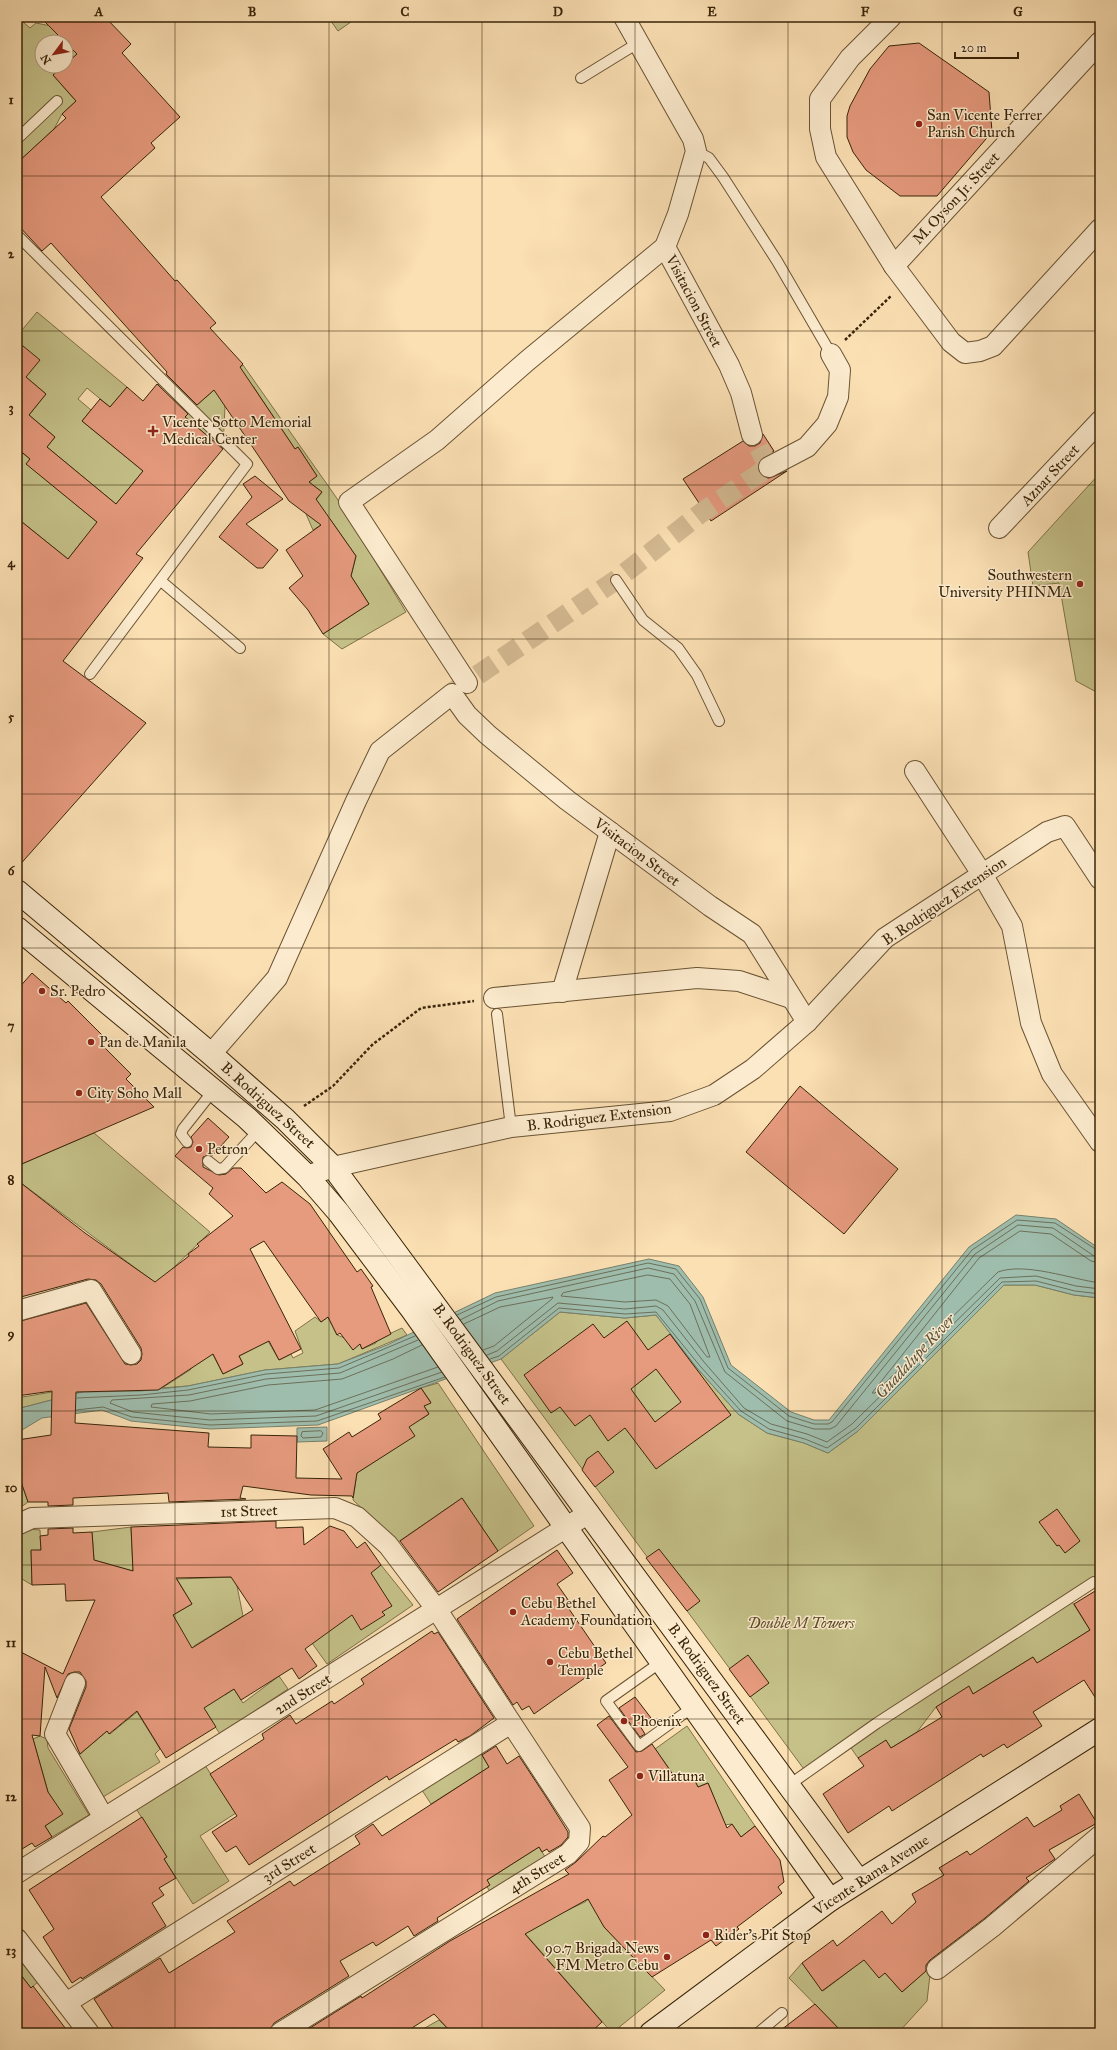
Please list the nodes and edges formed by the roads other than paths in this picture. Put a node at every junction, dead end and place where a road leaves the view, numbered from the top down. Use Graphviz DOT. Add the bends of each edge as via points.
graph roads {
  1 [pos="624,17"];
  2 [pos="891,17"];
  3 [pos="1100,42"];
  4 [pos="638,43"];
  5 [pos="581,78"];
  6 [pos="57,101"];
  7 [pos="17,139"];
  8 [pos="696,150"];
  9 [pos="1100,229"];
  10 [pos="17,235"];
  11 [pos="665,246"];
  12 [pos="894,266"];
  13 [pos="831,354"];
  14 [pos="1100,421"];
  15 [pos="752,435"];
  16 [pos="770,467"];
  17 [pos="999,528"];
  18 [pos="616,580"];
  19 [pos="161,581"];
  20 [pos="240,648"];
  21 [pos="90,674"];
  22 [pos="459,688"];
  23 [pos="719,721"];
  24 [pos="915,771"];
  25 [pos="610,832"];
  26 [pos="982,874"];
  27 [pos="1100,878"];
  28 [pos="17,891"];
  29 [pos="17,928"];
  30 [pos="562,992"];
  31 [pos="791,998"];
  32 [pos="495,1006"];
  33 [pos="808,1022"];
  34 [pos="211,1054"];
  35 [pos="213,1091"];
  36 [pos="511,1127"];
  37 [pos="259,1130"];
  38 [pos="187,1142"];
  39 [pos="1100,1142"];
  40 [pos="208,1161"];
  41 [pos="333,1167"];
  42 [pos="307,1176"];
  43 [pos="17,1311"];
  44 [pos="131,1354"];
  45 [pos="589,1513"];
  46 [pos="17,1524"];
  47 [pos="566,1528"];
  48 [pos="1094,1582"];
  49 [pos="437,1610"];
  50 [pos="661,1662"];
  51 [pos="75,1683"];
  52 [pos="693,1707"];
  53 [pos="511,1723"];
  54 [pos="1100,1729"];
  55 [pos="789,1785"];
  56 [pos="104,1818"];
  57 [pos="1100,1836"];
  58 [pos="17,1873"];
  59 [pos="859,1881"];
  60 [pos="830,1900"];
  61 [pos="17,1938"];
  62 [pos="937,1969"];
  63 [pos="66,2003"];
  64 [pos="782,2013"];
  65 [pos="90,2033"];
  66 [pos="280,2033"];
  67 [pos="651,2033"];
  68 [pos="758,2033"];
  1 -- 4 [label="street"];
  2 -- 12 [label="street" via="850,58 820,99 820,129 826,157"];
  3 -- 12 [label="street, M. Oyson Jr. Street"];
  4 -- 5 [label="lane"];
  4 -- 8 [label="street" via="693,139"];
  6 -- 7 [label="lane"];
  8 -- 11 [label="street, Visitacion Street" via="678,214"];
  8 -- 13 [label="lane" via="709,158 723,178 777,261"];
  9 -- 12 [label="street" via="993,346 980,351 965,353 951,342"];
  10 -- 19 [label="lane" via="247,464"];
  11 -- 15 [label="street, Visitacion Street" via="729,365 741,393"];
  11 -- 22 [label="street, Visitacion Street" via="437,440 349,502"];
  13 -- 16 [label="street" via="840,370 838,397 827,424 807,447"];
  14 -- 17 [label="street, Aznar Street"];
  18 -- 23 [label="lane" via="643,620 678,648 697,675"];
  19 -- 20 [label="lane"];
  19 -- 21 [label="lane"];
  22 -- 25 [label="street, Visitacion Street" via="467,715 567,800"];
  22 -- 34 [label="street" via="380,751 277,978"];
  24 -- 26 [label="street"];
  25 -- 30 [label="street"];
  25 -- 31 [label="street, Visitacion Street" via="752,934"];
  26 -- 27 [label="street, B. Rodriguez Extension" via="1047,832 1065,826"];
  26 -- 33 [label="street, B. Rodriguez Extension" via="885,938"];
  26 -- 39 [label="street" via="1012,926 1031,1023 1052,1074"];
  28 -- 34 [label="main road, B. Rodriguez Street"];
  29 -- 35 [label="main road, B. Rodriguez Street"];
  30 -- 31 [label="street" via="697,978 739,981"];
  30 -- 32 [label="street"];
  31 -- 33 [label="street, Visitacion Street"];
  32 -- 36 [label="lane"];
  33 -- 36 [label="street, B. Rodriguez Extension" via="753,1069 714,1095 670,1111"];
  34 -- 41 [label="main road, B. Rodriguez Street" via="285,1119"];
  35 -- 37 [label="main road, B. Rodriguez Street"];
  35 -- 38 [label="lane" via="182,1128 181,1134"];
  36 -- 41 [label="street, B. Rodriguez Extension"];
  37 -- 40 [label="lane" via="224,1168 218,1169"];
  37 -- 42 [label="main road, B. Rodriguez Street"];
  41 -- 42 [label="street, B. Rodriguez Extension"];
  41 -- 45 [label="main road, B. Rodriguez Street"];
  42 -- 47 [label="main road, B. Rodriguez Street" via="412,1310"];
  43 -- 44 [label="street" via="91,1290"];
  45 -- 47 [label="street, 2nd Street"];
  45 -- 55 [label="main road, B. Rodriguez Street"];
  46 -- 49 [label="street, 1st Street" via="32,1518 335,1508 357,1517 388,1545"];
  47 -- 49 [label="street, 2nd Street"];
  47 -- 50 [label="main road, B. Rodriguez Street"];
  48 -- 55 [label="lane" via="877,1723"];
  49 -- 53 [label="street, 4th Street"];
  49 -- 56 [label="street, 2nd Street"];
  50 -- 52 [label="main road, B. Rodriguez Street"];
  50 -- 52 [label="lane" via="606,1701 639,1746"];
  51 -- 56 [label="street" via="55,1734"];
  52 -- 60 [label="main road, B. Rodriguez Street"];
  53 -- 63 [label="street, 3rd Street"];
  53 -- 66 [label="street, 4th Street" via="580,1828 579,1842 568,1854"];
  54 -- 59 [label="main road, Vicente Rama Avenue"];
  55 -- 59 [label="main road, B. Rodriguez Street"];
  56 -- 58 [label="street, 2nd Street"];
  57 -- 62 [label="street" via="992,1927"];
  59 -- 60 [label="main road, Vicente Rama Avenue"];
  60 -- 67 [label="main road, Vicente Rama Avenue"];
  61 -- 63 [label="street"];
  63 -- 65 [label="street"];
  64 -- 68 [label="lane"];
}
